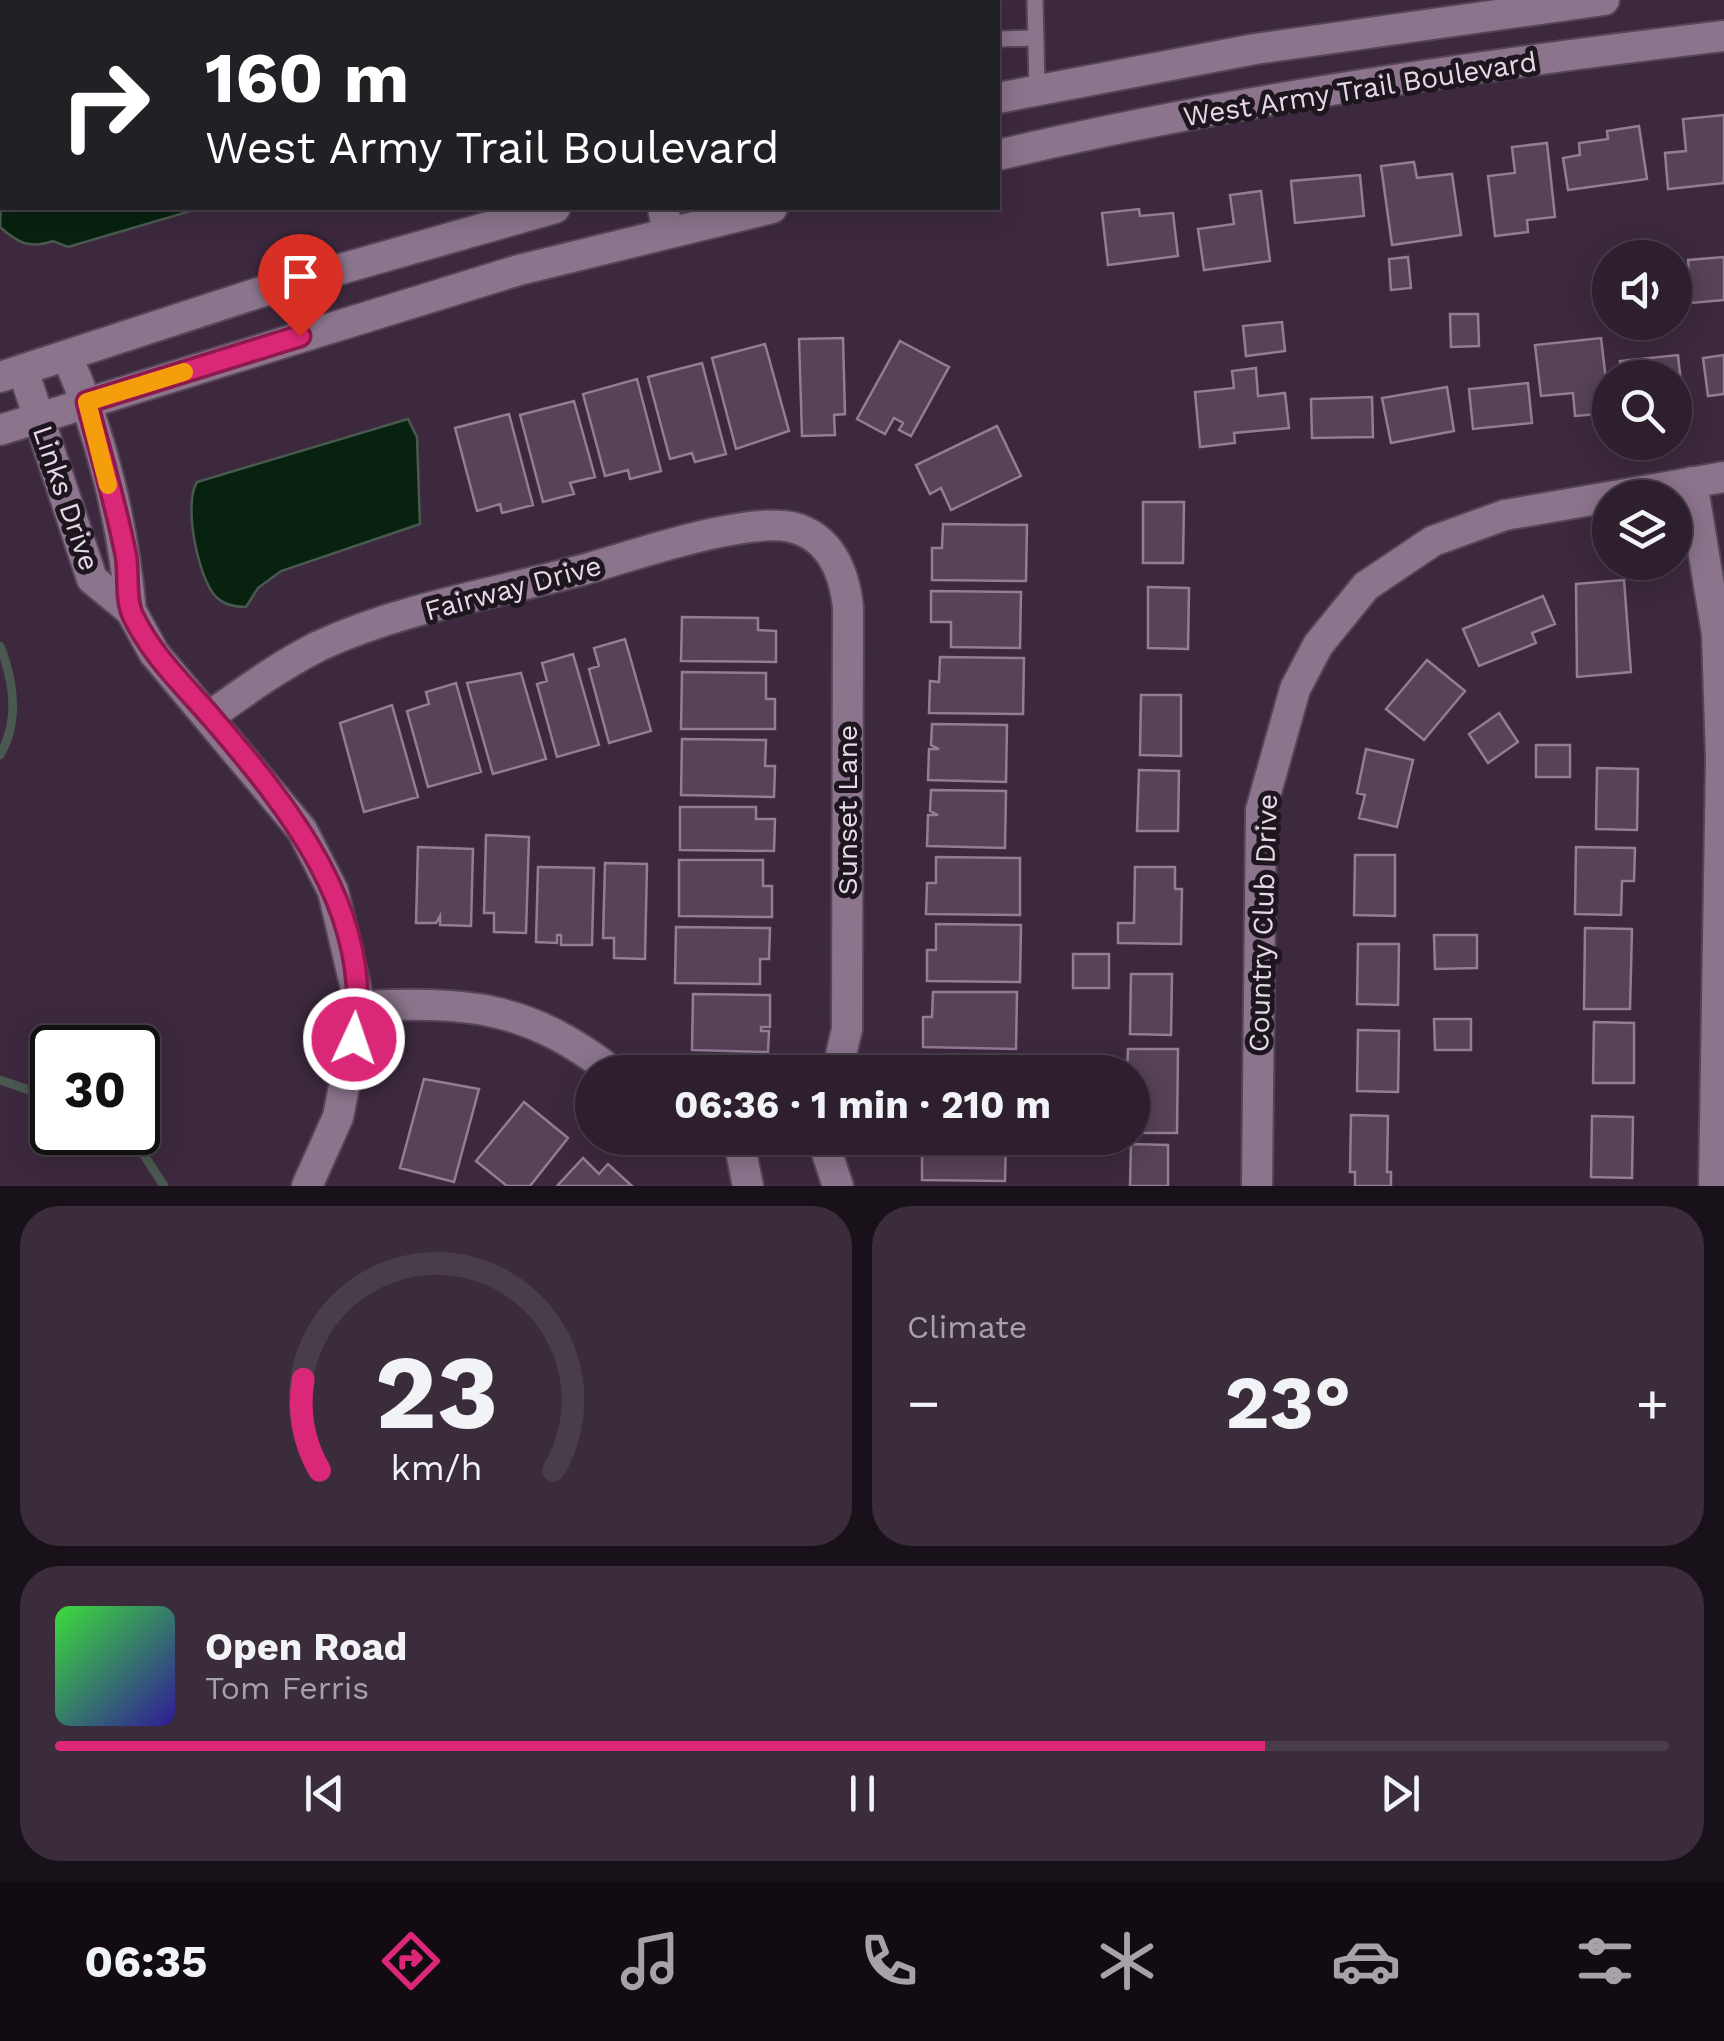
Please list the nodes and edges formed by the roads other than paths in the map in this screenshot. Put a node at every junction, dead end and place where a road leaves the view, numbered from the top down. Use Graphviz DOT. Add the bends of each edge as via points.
graph roads {
  1 [pos="1035,0"];
  2 [pos="1604,0"];
  3 [pos="1724,36"];
  4 [pos="1036,38"];
  5 [pos="1000,39"];
  6 [pos="1047,86"];
  7 [pos="1000,98"];
  8 [pos="1071,138"];
  9 [pos="1000,154"];
  10 [pos="548,210"];
  11 [pos="754,210"];
  12 [pos="666,220"];
  13 [pos="67,356"];
  14 [pos="11,373"];
  15 [pos="87,402"];
  16 [pos="38,417"];
  17 [pos="0,430"];
  18 [pos="1724,477"];
  19 [pos="1692,482"];
  20 [pos="1592,500"];
  21 [pos="830,551"];
  22 [pos="130,611"];
  23 [pos="210,716"];
  24 [pos="360,1006"];
  25 [pos="587,1055"];
  26 [pos="840,1055"];
  27 [pos="741,1155"];
  28 [pos="828,1155"];
  29 [pos="307,1186"];
  30 [pos="748,1186"];
  31 [pos="838,1186"];
  32 [pos="1257,1186"];
  33 [pos="1714,1186"];
  1 -- 4 [label="lane"];
  2 -- 6 [label="street, West Army Trail Boulevard"];
  3 -- 8 [label="street, West Army Trail Boulevard" via="1507,62"];
  4 -- 5 [label="lane"];
  4 -- 6 [label="lane"];
  6 -- 7 [label="street, West Army Trail Boulevard"];
  6 -- 8 [label="street"];
  8 -- 9 [label="street, West Army Trail Boulevard"];
  10 -- 13 [label="street"];
  11 -- 12 [label="street"];
  12 -- 15 [label="street"];
  13 -- 14 [label="street"];
  13 -- 15 [label="street, Links Drive"];
  14 -- 16 [label="street, Links Drive"];
  15 -- 16 [label="street"];
  15 -- 22 [label="street, Links Drive" via="126,558"];
  16 -- 17 [label="street"];
  16 -- 22 [label="street, Links Drive" via="92,579"];
  18 -- 19 [label="street, Country Club Drive"];
  19 -- 33 [label="street" via="1717,634 1720,705"];
  20 -- 32 [label="street, Country Club Drive" via="1505,515 1433,541 1366,586 1318,645 1295,689 1262,810"];
  21 -- 23 [label="street, Fairway Drive" via="792,527 702,538 320,646"];
  21 -- 26 [label="street, Sunset Lane" via="845,574 848,606 846,1029"];
  22 -- 23 [label="street, Links Drive" via="154,653"];
  23 -- 24 [label="street, Links Drive" via="316,854 349,944"];
  24 -- 25 [label="street" via="502,1012 542,1025"];
  24 -- 29 [label="street, Links Drive" via="338,1116"];
  27 -- 30 [label="street"];
  28 -- 31 [label="street"];
}
